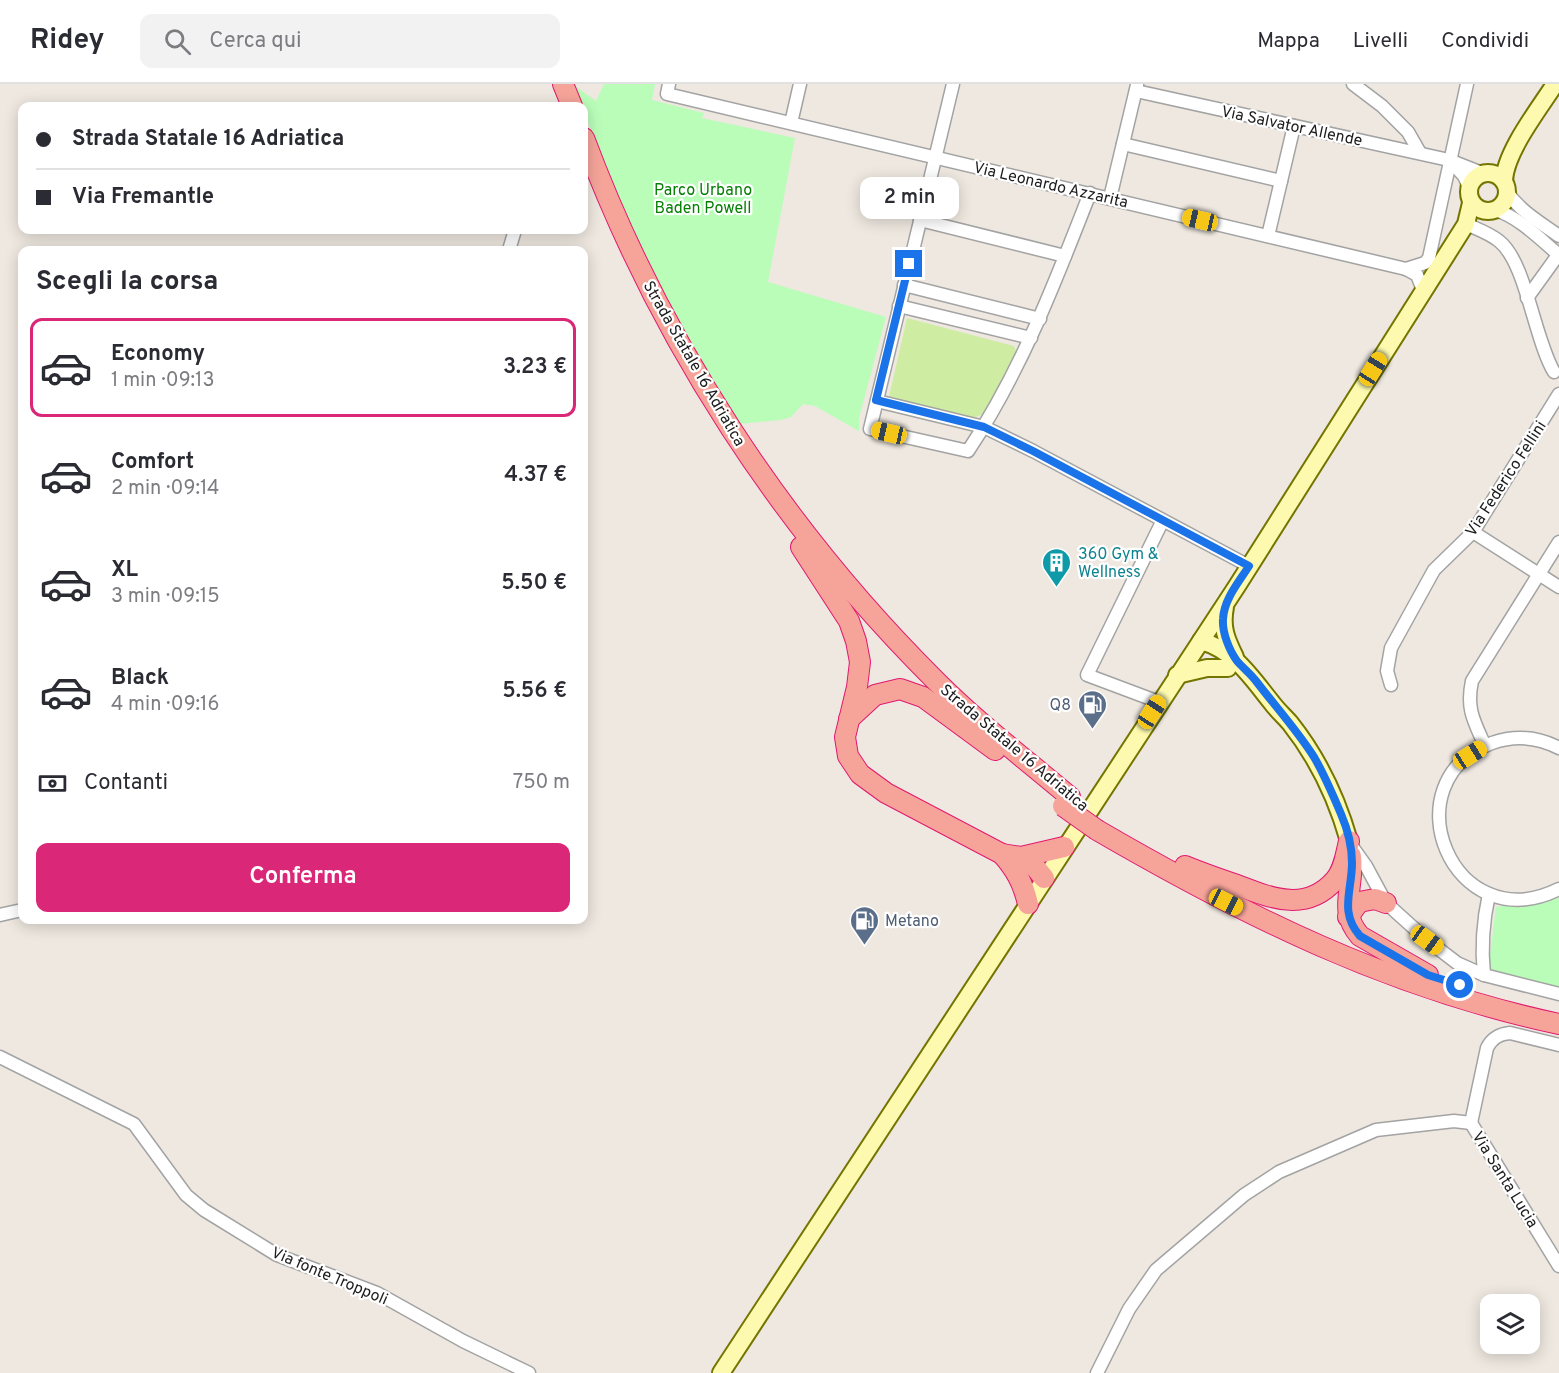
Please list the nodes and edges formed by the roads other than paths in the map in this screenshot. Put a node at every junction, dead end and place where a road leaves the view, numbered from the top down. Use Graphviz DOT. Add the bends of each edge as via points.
graph roads {
  1 [pos="551,84"];
  2 [pos="564,84"];
  3 [pos="800,84"];
  4 [pos="953,84"];
  5 [pos="1353,84"];
  6 [pos="1467,84"];
  7 [pos="1555,84"];
  8 [pos="1136,87"];
  9 [pos="668,89"];
  10 [pos="558,102"];
  11 [pos="571,102"];
  12 [pos="791,123"];
  13 [pos="1294,126"];
  14 [pos="1123,144"];
  15 [pos="588,148"];
  16 [pos="1512,152"];
  17 [pos="1419,153"];
  18 [pos="935,157"];
  19 [pos="1449,160"];
  20 [pos="1484,173"];
  21 [pos="1281,181"];
  22 [pos="588,182"];
  23 [pos="1505,187"];
  24 [pos="1090,194"];
  25 [pos="1110,198"];
  26 [pos="1476,207"];
  27 [pos="920,220"];
  28 [pos="1268,236"];
  29 [pos="1559,236"];
  30 [pos="1432,248"];
  31 [pos="1559,255"];
  32 [pos="1065,256"];
  33 [pos="1406,268"];
  34 [pos="904,285"];
  35 [pos="1423,290"];
  36 [pos="1527,298"];
  37 [pos="899,306"];
  38 [pos="1040,319"];
  39 [pos="1031,338"];
  40 [pos="1554,372"];
  41 [pos="1559,394"];
  42 [pos="876,400"];
  43 [pos="984,427"];
  44 [pos="1162,522"];
  45 [pos="1473,532"];
  46 [pos="1559,542"];
  47 [pos="801,547"];
  48 [pos="1249,566"];
  49 [pos="1539,575"];
  50 [pos="1559,587"];
  51 [pos="1225,603"];
  52 [pos="1201,641"];
  53 [pos="1232,664"];
  54 [pos="1177,675"];
  55 [pos="1392,686"];
  56 [pos="1159,702"];
  57 [pos="849,719"];
  58 [pos="1556,743"];
  59 [pos="1485,746"];
  60 [pos="999,753"];
  61 [pos="1066,801"];
  62 [pos="1100,824"];
  63 [pos="1349,841"];
  64 [pos="1064,847"];
  65 [pos="1013,860"];
  66 [pos="1185,866"];
  67 [pos="1044,878"];
  68 [pos="1559,889"];
  69 [pos="1489,894"];
  70 [pos="1386,903"];
  71 [pos="1028,904"];
  72 [pos="18,911"];
  73 [pos="0,915"];
  74 [pos="1348,917"];
  75 [pos="1428,975"];
  76 [pos="1484,975"];
  77 [pos="1559,994"];
  78 [pos="1559,1012"];
  79 [pos="1559,1024"];
  80 [pos="1559,1045"];
  81 [pos="0,1058"];
  82 [pos="1471,1123"];
  83 [pos="1559,1266"];
  84 [pos="529,1373"];
  85 [pos="721,1373"];
  86 [pos="1097,1373"];
  1 -- 10 [label="highway"];
  2 -- 11 [label="highway"];
  3 -- 12 [label="street"];
  4 -- 18 [label="street"];
  5 -- 17 [label="street" via="1408,132"];
  6 -- 19 [label="street"];
  7 -- 16 [label="main road"];
  8 -- 13 [label="street, Via Salvator Allende"];
  8 -- 14 [label="street"];
  9 -- 12 [label="street, Via Leonardo Azzarita"];
  12 -- 18 [label="street, Via Leonardo Azzarita"];
  13 -- 17 [label="street, Via Salvator Allende"];
  13 -- 21 [label="street"];
  14 -- 21 [label="street"];
  14 -- 25 [label="street"];
  15 -- 61 [label="highway, Strada Statale 16 Adriatica" via="623,234 668,322 736,436 794,519 855,594 937,682"];
  16 -- 20 [label="main road"];
  16 -- 23 [label="main road" via="1504,174"];
  17 -- 19 [label="street, Via Salvator Allende"];
  18 -- 24 [label="street, Via Leonardo Azzarita"];
  18 -- 27 [label="street"];
  19 -- 20 [label="street, Via Salvator Allende"];
  19 -- 26 [label="street" via="1464,176"];
  19 -- 30 [label="street"];
  20 -- 23 [label="main road" via="1495,174"];
  20 -- 26 [label="main road" via="1475,177"];
  21 -- 28 [label="street"];
  22 -- 47 [label="highway, Strada Statale 16 Adriatica" via="631,277 676,361 725,442"];
  23 -- 26 [label="main road" via="1504,202"];
  23 -- 29 [label="street" via="1512,200"];
  24 -- 25 [label="street, Via Leonardo Azzarita"];
  24 -- 32 [label="street"];
  25 -- 28 [label="street, Via Leonardo Azzarita"];
  26 -- 30 [label="street" via="1444,244"];
  26 -- 31 [label="street" via="1504,212"];
  26 -- 35 [label="main road"];
  26 -- 36 [label="street" via="1491,235 1509,252"];
  27 -- 32 [label="street"];
  27 -- 34 [label="street"];
  28 -- 33 [label="street, Via Leonardo Azzarita"];
  30 -- 33 [label="street" via="1425,264"];
  31 -- 36 [label="street"];
  32 -- 38 [label="street"];
  33 -- 35 [label="street" via="1417,275"];
  34 -- 37 [label="street"];
  34 -- 38 [label="street"];
  35 -- 48 [label="main road"];
  36 -- 40 [label="street"];
  37 -- 39 [label="street"];
  37 -- 42 [label="street"];
  38 -- 39 [label="street"];
  39 -- 43 [label="street"];
  41 -- 45 [label="street, Via Federico Fellini"];
  42 -- 43 [label="street"];
  42 -- 43 [label="street" via="870,429 968,451"];
  43 -- 44 [label="street"];
  44 -- 48 [label="street"];
  44 -- 56 [label="street" via="1087,675"];
  45 -- 49 [label="street"];
  45 -- 55 [label="street, Via Federico Fellini" via="1434,570 1396,638 1387,670"];
  46 -- 49 [label="street"];
  47 -- 57 [label="highway" via="849,621 856,641 860,662"];
  47 -- 60 [label="highway, Strada Statale 16 Adriatica" via="910,672"];
  48 -- 51 [label="main road"];
  49 -- 50 [label="street"];
  49 -- 59 [label="street" via="1472,681 1468,699"];
  51 -- 52 [label="main road"];
  51 -- 53 [label="main road" via="1222,620"];
  52 -- 53 [label="main road" via="1210,654"];
  52 -- 54 [label="main road"];
  53 -- 54 [label="main road"];
  53 -- 63 [label="main road" via="1290,723 1314,758 1342,816"];
  54 -- 56 [label="main road"];
  56 -- 64 [label="main road"];
  57 -- 60 [label="highway" via="875,695 900,689 923,697"];
  57 -- 65 [label="highway" via="845,737 848,756 860,774 886,793"];
  58 -- 59 [label="street" via="1517,738"];
  59 -- 69 [label="street" via="1464,761 1448,781 1439,821 1443,846 1451,861 1468,880"];
  60 -- 61 [label="highway, Strada Statale 16 Adriatica"];
  61 -- 62 [label="highway, Strada Statale 16 Adriatica, bridge"];
  62 -- 66 [label="highway, Strada Statale 16 Adriatica"];
  62 -- 79 [label="highway, Strada Statale 16 Adriatica" via="1173,874 1333,952 1468,1000"];
  63 -- 66 [label="highway" via="1336,879 1319,894 1298,901 1275,899"];
  63 -- 70 [label="street"];
  63 -- 74 [label="highway" via="1352,863"];
  64 -- 65 [label="highway"];
  64 -- 67 [label="main road"];
  65 -- 67 [label="highway" via="1031,875"];
  65 -- 71 [label="highway"];
  66 -- 75 [label="highway, Strada Statale 16 Adriatica" via="1320,934"];
  67 -- 71 [label="main road"];
  68 -- 69 [label="street" via="1519,900"];
  69 -- 76 [label="street" via="1484,918"];
  70 -- 74 [label="highway" via="1375,899 1359,902"];
  70 -- 76 [label="street" via="1457,963"];
  71 -- 85 [label="main road"];
  72 -- 73 [label="street"];
  74 -- 75 [label="highway" via="1360,936"];
  75 -- 78 [label="highway, Strada Statale 16 Adriatica"];
  76 -- 77 [label="street"];
  80 -- 82 [label="street" via="1510,1034 1491,1041"];
  81 -- 84 [label="street, Via fonte Troppoli" via="134,1124 186,1195 277,1255 377,1293"];
  82 -- 83 [label="street, Via Santa Lucia"];
  82 -- 86 [label="street" via="1454,1121 1376,1130 1280,1172 1244,1195 1156,1270 1129,1310"];
}
